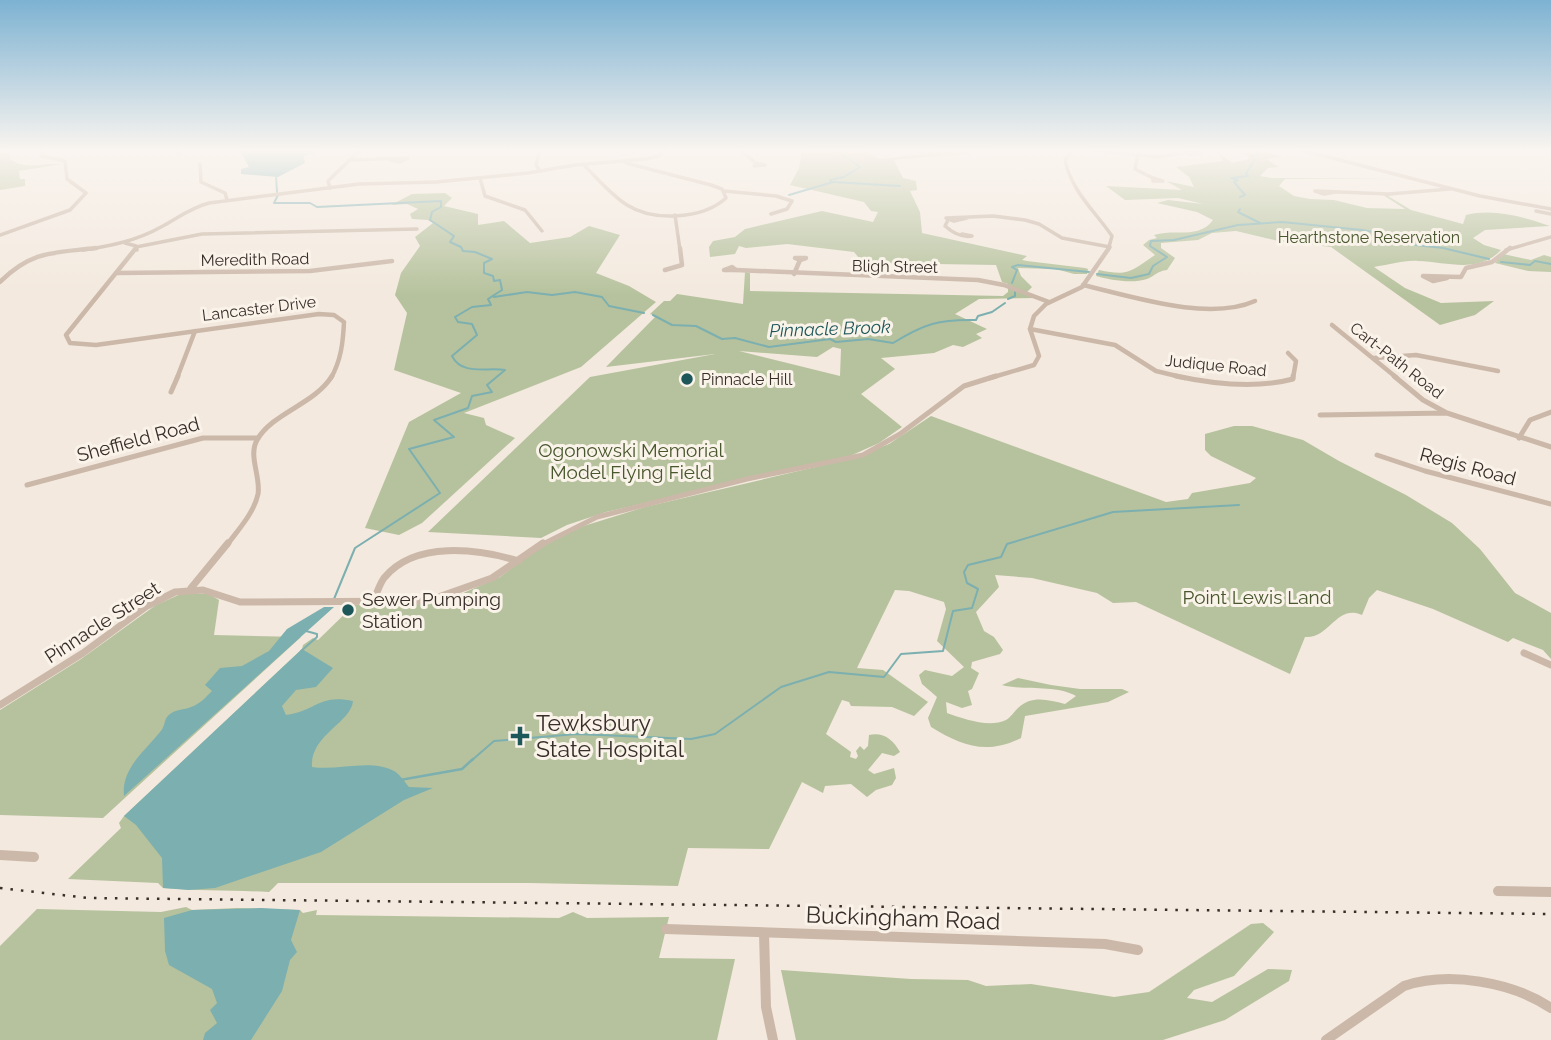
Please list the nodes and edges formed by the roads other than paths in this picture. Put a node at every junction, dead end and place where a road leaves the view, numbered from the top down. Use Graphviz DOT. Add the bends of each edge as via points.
graph roads {
  1 [pos="81,199"];
  2 [pos="240,199"];
  3 [pos="494,199"];
  4 [pos="621,199"];
  5 [pos="725,199"];
  6 [pos="784,199"];
  7 [pos="1080,199"];
  8 [pos="1490,199"];
  9 [pos="227,200"];
  10 [pos="1551,212"];
  11 [pos="771,214"];
  12 [pos="675,215"];
  13 [pos="416,229"];
  14 [pos="542,231"];
  15 [pos="962,234"];
  16 [pos="0,235"];
  17 [pos="1551,237"];
  18 [pos="125,243"];
  19 [pos="136,247"];
  20 [pos="1110,247"];
  21 [pos="800,260"];
  22 [pos="392,261"];
  23 [pos="665,270"];
  24 [pos="736,270"];
  25 [pos="0,272"];
  26 [pos="10,273"];
  27 [pos="117,273"];
  28 [pos="794,274"];
  29 [pos="1447,278"];
  30 [pos="0,282"];
  31 [pos="1083,285"];
  32 [pos="1255,301"];
  33 [pos="1049,302"];
  34 [pos="1332,325"];
  35 [pos="1030,329"];
  36 [pos="195,331"];
  37 [pos="1288,354"];
  38 [pos="1374,358"];
  39 [pos="1498,371"];
  40 [pos="171,392"];
  41 [pos="1551,412"];
  42 [pos="1447,413"];
  43 [pos="1320,415"];
  44 [pos="258,438"];
  45 [pos="1519,438"];
  46 [pos="1551,447"];
  47 [pos="1377,454"];
  48 [pos="27,485"];
  49 [pos="1551,504"];
  50 [pos="519,561"];
  51 [pos="191,588"];
  52 [pos="373,603"];
  53 [pos="1524,653"];
  54 [pos="1551,665"];
  55 [pos="0,705"];
  56 [pos="0,855"];
  57 [pos="34,857"];
  58 [pos="1497,891"];
  59 [pos="1551,892"];
  60 [pos="666,929"];
  61 [pos="764,933"];
  62 [pos="1138,950"];
  63 [pos="1551,1008"];
  64 [pos="773,1040"];
  65 [pos="1326,1040"];
  1 -- 16 [label="street" via="70,210"];
  2 -- 9 [label="street"];
  3 -- 14 [label="street" via="523,207"];
  4 -- 12 [label="street" via="648,213"];
  5 -- 12 [label="street" via="714,207"];
  6 -- 11 [label="street" via="792,201 786,209"];
  7 -- 20 [label="street" via="1106,226 1112,236"];
  8 -- 10 [label="street"];
  9 -- 18 [label="street" via="191,208"];
  12 -- 23 [label="street" via="682,265"];
  13 -- 19 [label="street" via="202,234"];
  15 -- 20 [label="street" via="948,229 946,218 1025,220 1062,238"];
  17 -- 29 [label="street" via="1505,250 1492,262 1467,268 1461,277"];
  18 -- 19 [label="street"];
  18 -- 26 [label="street" via="41,254"];
  19 -- 27 [label="street, Lancaster Drive"];
  20 -- 31 [label="street"];
  21 -- 28 [label="street"];
  22 -- 27 [label="street, Meredith Road" via="303,272"];
  24 -- 28 [label="street, Bligh Street"];
  25 -- 26 [label="street"];
  26 -- 30 [label="street"];
  27 -- 36 [label="street, Lancaster Drive" via="66,335 70,343 96,345"];
  28 -- 33 [label="street, Bligh Street" via="986,281"];
  29 -- 29 [label="street" via="1433,281 1423,276 1428,275"];
  31 -- 32 [label="street" via="1175,305 1237,308"];
  31 -- 33 [label="street"];
  33 -- 35 [label="street" via="1034,316"];
  34 -- 38 [label="street, Cart-Path Road"];
  35 -- 37 [label="street, Judique Road" via="1118,346 1148,367 1170,375 1247,384 1293,379 1296,362"];
  35 -- 50 [label="street, Pinnacle Street" via="1039,352 1034,365 964,386 872,451 597,517 552,537"];
  36 -- 40 [label="street"];
  36 -- 44 [label="street, Lancaster Drive" via="318,314 343,319 343,348 332,379"];
  38 -- 39 [label="street" via="1416,355"];
  38 -- 42 [label="street, Cart-Path Road" via="1423,400"];
  41 -- 45 [label="street" via="1527,421"];
  42 -- 43 [label="street"];
  42 -- 45 [label="street"];
  44 -- 48 [label="street, Sheffield Road" via="203,438"];
  44 -- 51 [label="street" via="254,451 256,502"];
  45 -- 46 [label="street"];
  47 -- 49 [label="street, Regis Road"];
  50 -- 52 [label="street, Pinnacle Street" via="482,583 447,596"];
  50 -- 52 [label="street" via="498,555 424,554 389,573"];
  51 -- 52 [label="street, Pinnacle Street" via="240,602"];
  51 -- 55 [label="street, Pinnacle Street" via="139,611"];
  53 -- 54 [label="street"];
  56 -- 57 [label="street"];
  58 -- 59 [label="street"];
  60 -- 61 [label="street, Buckingham Road"];
  61 -- 62 [label="street, Buckingham Road" via="1105,944"];
  61 -- 64 [label="street" via="766,1007"];
  63 -- 65 [label="street" via="1503,988 1418,982 1404,986"];
}
